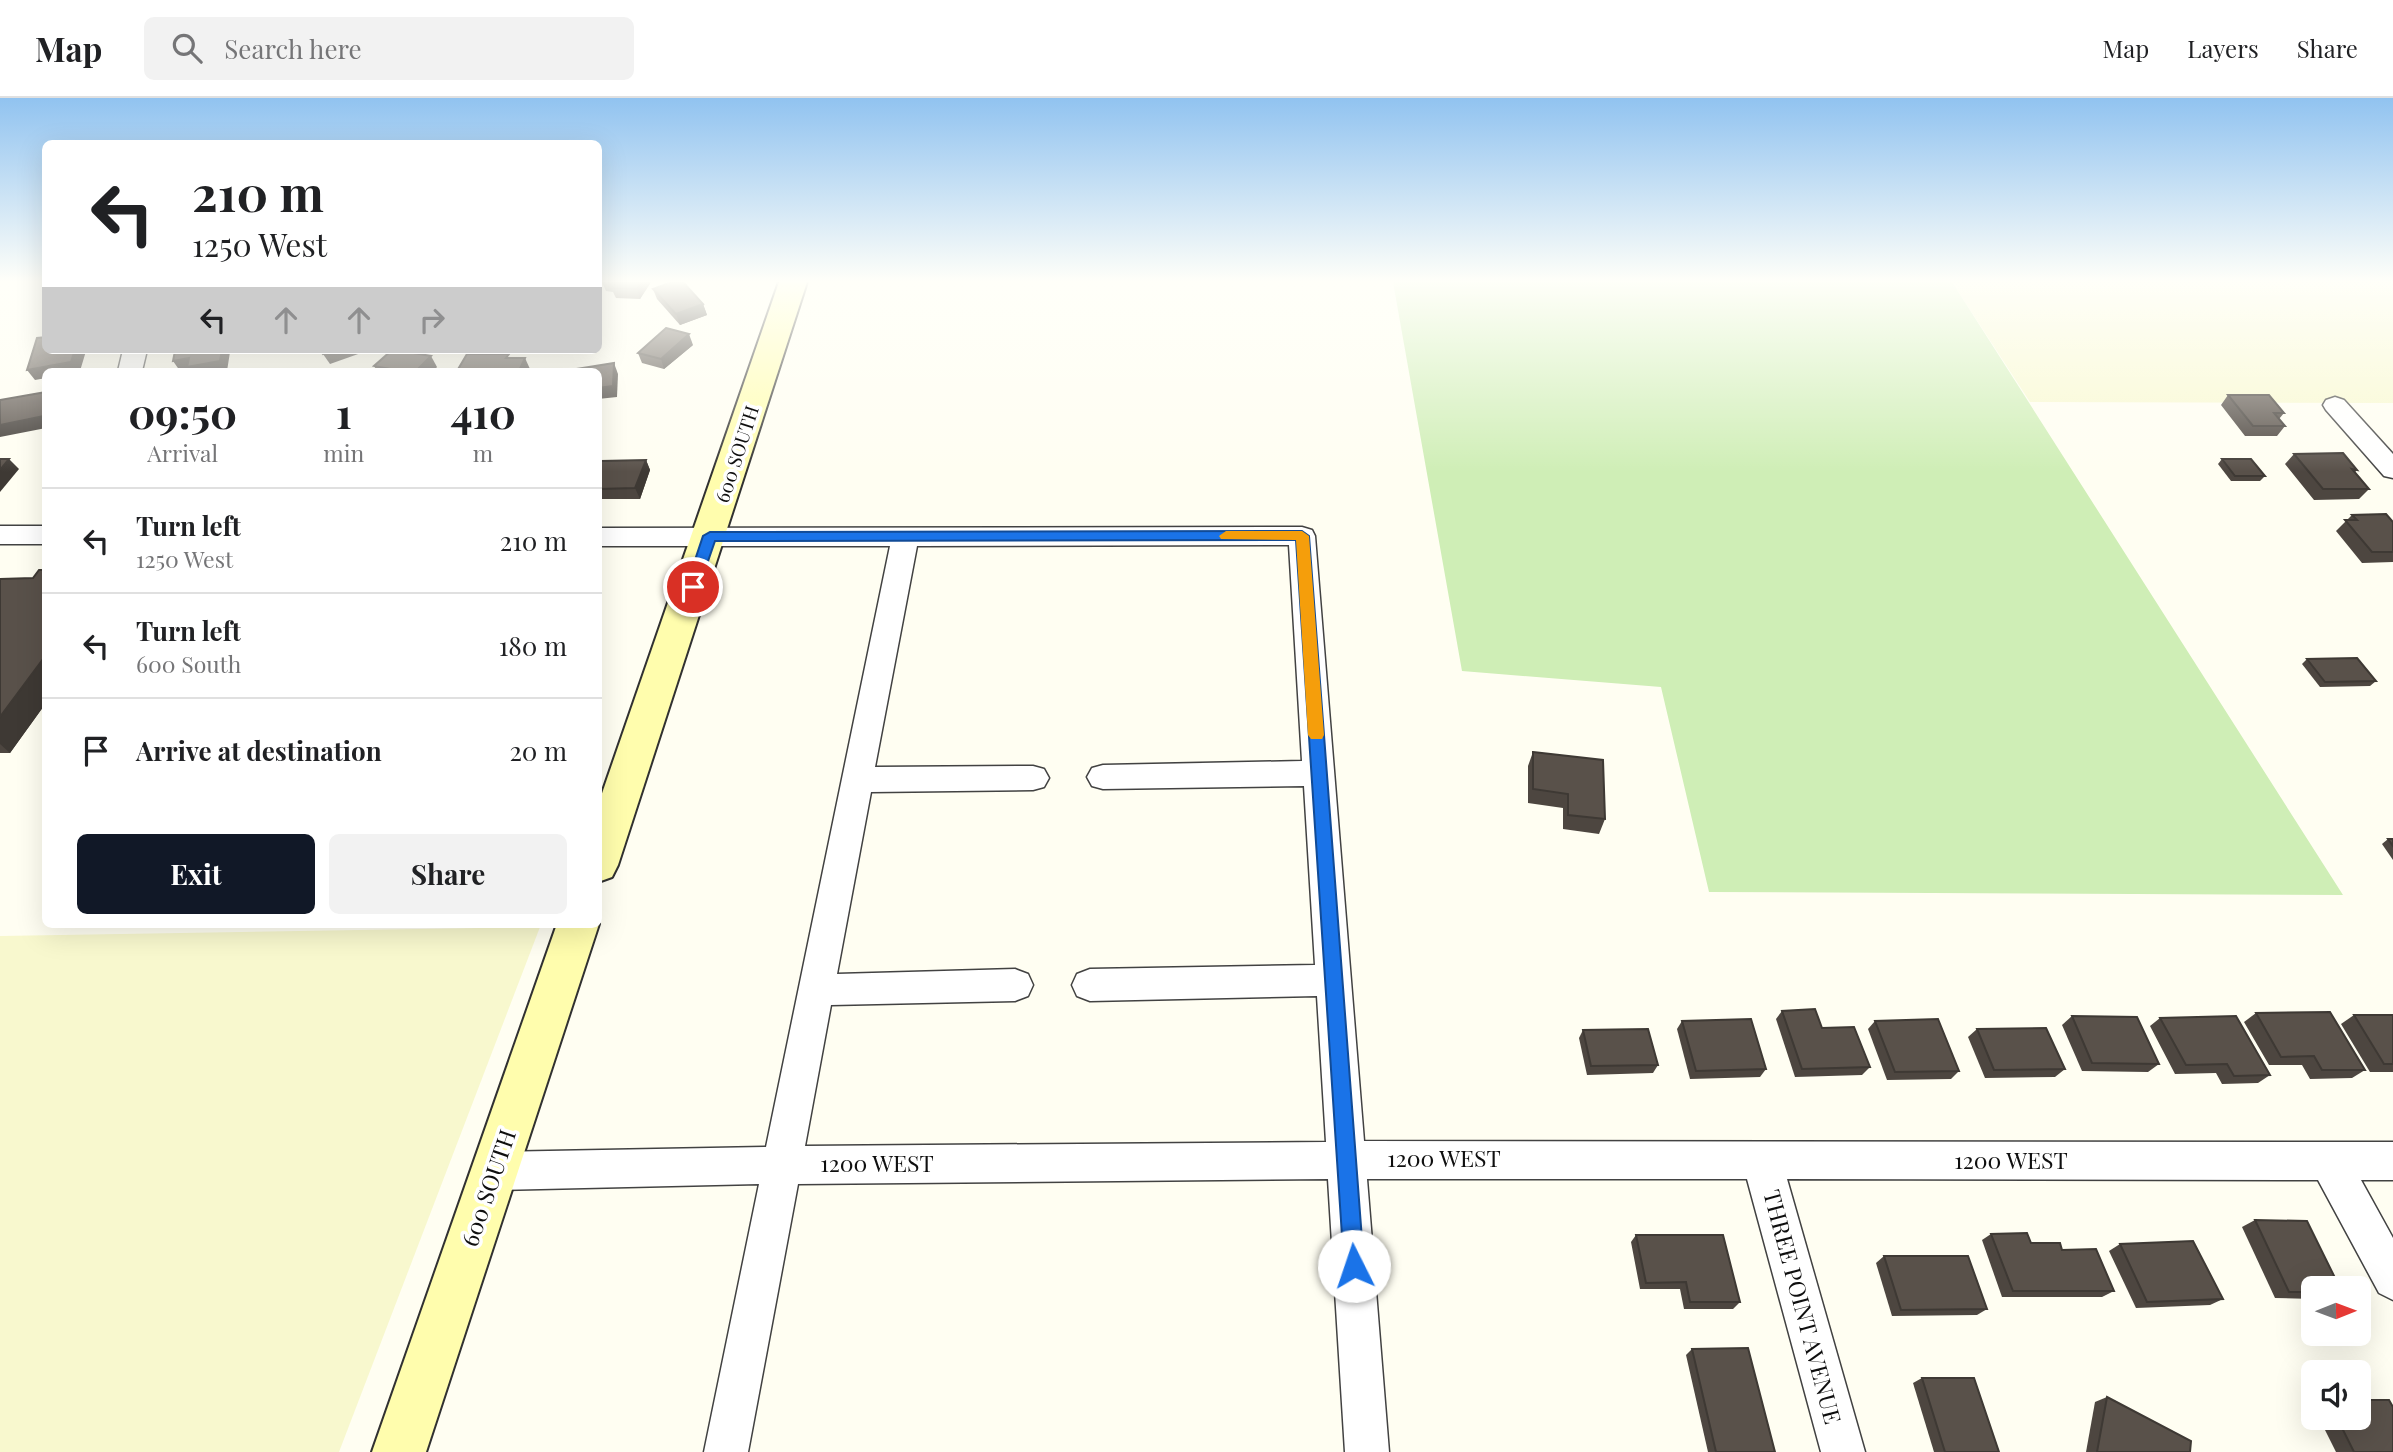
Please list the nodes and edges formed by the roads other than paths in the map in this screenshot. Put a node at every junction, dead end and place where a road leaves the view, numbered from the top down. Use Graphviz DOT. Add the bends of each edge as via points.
graph roads {
  1 [pos="772,345"];
  2 [pos="2336,405"];
  3 [pos="2393,470"];
  4 [pos="42,532"];
  5 [pos="0,536"];
  6 [pos="710,536"];
  7 [pos="905,536"];
  8 [pos="602,537"];
  9 [pos="1319,773"];
  10 [pos="1103,777"];
  11 [pos="1033,778"];
  12 [pos="857,780"];
  13 [pos="602,853"];
  14 [pos="578,928"];
  15 [pos="1334,980"];
  16 [pos="1016,985"];
  17 [pos="1090,985"];
  18 [pos="816,990"];
  19 [pos="1347,1160"];
  20 [pos="1762,1161"];
  21 [pos="2329,1161"];
  22 [pos="2393,1161"];
  23 [pos="783,1164"];
  24 [pos="495,1171"];
  25 [pos="2393,1279"];
  26 [pos="399,1452"];
  27 [pos="726,1452"];
  28 [pos="1367,1452"];
  29 [pos="1843,1452"];
  1 -- 6 [label="main road, 600 SOUTH"];
  2 -- 3 [label="street"];
  4 -- 5 [label="street"];
  6 -- 7 [label="street"];
  6 -- 8 [label="street"];
  6 -- 13 [label="main road, 600 SOUTH"];
  7 -- 9 [label="street" via="1302,536"];
  7 -- 12 [label="street"];
  9 -- 10 [label="street"];
  9 -- 15 [label="street"];
  11 -- 12 [label="street"];
  12 -- 18 [label="street"];
  14 -- 24 [label="main road, 600 SOUTH"];
  15 -- 17 [label="street"];
  15 -- 19 [label="street"];
  16 -- 18 [label="street"];
  18 -- 23 [label="street"];
  19 -- 20 [label="street, 1200 WEST"];
  19 -- 23 [label="street, 1200 WEST"];
  19 -- 28 [label="street"];
  20 -- 21 [label="street, 1200 WEST"];
  20 -- 29 [label="street, THREE POINT AVENUE"];
  21 -- 22 [label="street, 1200 WEST"];
  21 -- 25 [label="street"];
  23 -- 24 [label="street, 1200 WEST"];
  23 -- 27 [label="street"];
  24 -- 26 [label="main road, 600 SOUTH"];
}
